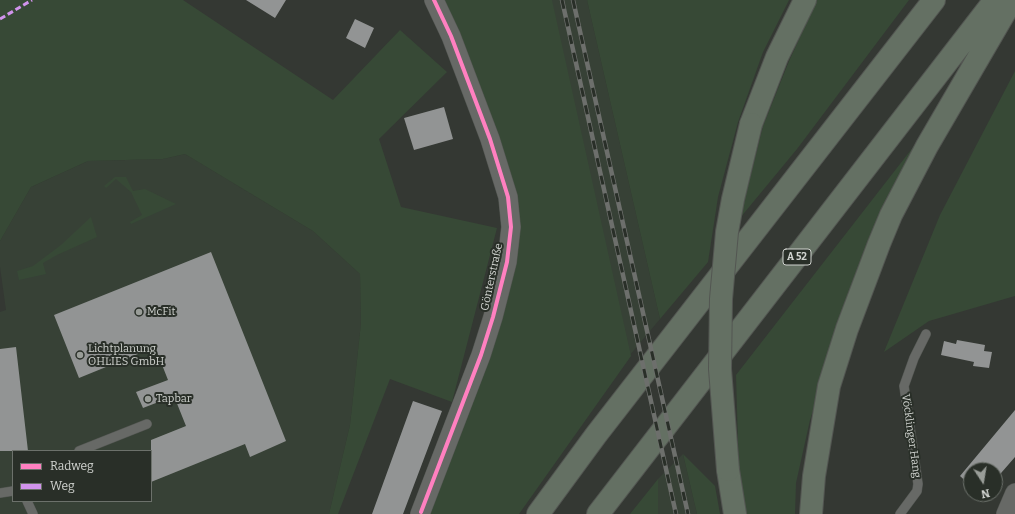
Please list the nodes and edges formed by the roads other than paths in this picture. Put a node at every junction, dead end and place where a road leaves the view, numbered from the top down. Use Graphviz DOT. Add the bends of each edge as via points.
graph roads {
  1 [pos="434,0"];
  2 [pos="805,0"];
  3 [pos="934,0"];
  4 [pos="995,0"];
  5 [pos="1012,0"];
  6 [pos="926,334"];
  7 [pos="147,424"];
  8 [pos="82,450"];
  9 [pos="12,491"];
  10 [pos="0,493"];
  11 [pos="1015,493"];
  12 [pos="27,502"];
  13 [pos="422,513"];
  14 [pos="33,514"];
  15 [pos="538,514"];
  16 [pos="598,514"];
  17 [pos="735,514"];
  18 [pos="811,514"];
  19 [pos="900,514"];
  20 [pos="1006,514"];
  1 -- 13 [label="street, Gönterstraße" via="451,36 490,139 508,197 511,228 507,262 493,317"];
  2 -- 17 [label="highway, bridge" via="777,57 751,124 727,232 721,299 720,369 728,470"];
  3 -- 15 [label="highway" via="596,435"];
  4 -- 16 [label="highway, A 52"];
  5 -- 18 [label="highway" via="926,146 879,244 829,386 814,476"];
  6 -- 19 [label="lane, Vöcklinger Hang" via="904,386 918,484 917,491"];
  7 -- 8 [label="lane"];
  9 -- 10 [label="lane"];
  11 -- 20 [label="street"];
  12 -- 14 [label="lane"];
}
